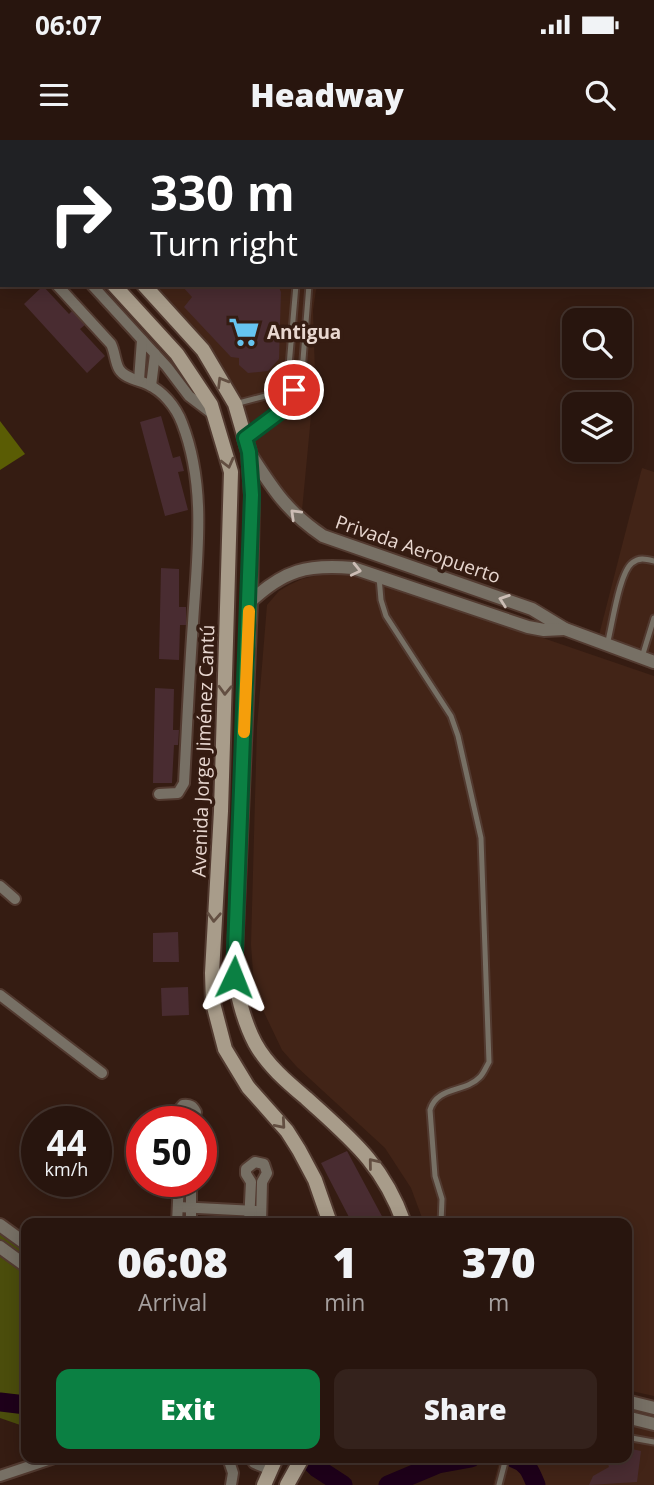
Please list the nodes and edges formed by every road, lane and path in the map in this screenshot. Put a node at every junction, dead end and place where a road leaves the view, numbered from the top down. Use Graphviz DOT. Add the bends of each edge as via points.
graph roads {
  1 [pos="59,287"];
  2 [pos="94,287"];
  3 [pos="116,287"];
  4 [pos="146,287"];
  5 [pos="296,287"];
  6 [pos="309,287"];
  7 [pos="142,340"];
  8 [pos="155,354"];
  9 [pos="139,380"];
  10 [pos="151,386"];
  11 [pos="235,404"];
  12 [pos="214,415"];
  13 [pos="247,445"];
  14 [pos="654,561"];
  15 [pos="379,577"];
  16 [pos="250,602"];
  17 [pos="654,618"];
  18 [pos="565,629"];
  19 [pos="607,645"];
  20 [pos="648,660"];
  21 [pos="159,794"];
  22 [pos="0,886"];
  23 [pos="15,899"];
  24 [pos="0,995"];
  25 [pos="102,1073"];
  26 [pos="178,1197"];
  27 [pos="191,1197"];
  28 [pos="178,1207"];
  29 [pos="191,1207"];
  30 [pos="257,1215"];
  31 [pos="177,1218"];
  32 [pos="191,1218"];
  33 [pos="328,1218"];
  34 [pos="402,1218"];
  35 [pos="442,1218"];
  36 [pos="0,1226"];
  37 [pos="21,1241"];
  38 [pos="0,1247"];
  39 [pos="21,1262"];
  40 [pos="632,1402"];
  41 [pos="654,1408"];
  42 [pos="632,1418"];
  43 [pos="654,1424"];
  44 [pos="632,1438"];
  45 [pos="654,1442"];
  46 [pos="39,1463"];
  47 [pos="230,1463"];
  48 [pos="254,1463"];
  49 [pos="299,1463"];
  50 [pos="505,1463"];
  51 [pos="274,1464"];
  52 [pos="0,1476"];
  53 [pos="231,1485"];
  54 [pos="264,1485"];
  55 [pos="287,1485"];
  56 [pos="499,1485"];
  1 -- 9 [label="street" via="111,344 125,376"];
  2 -- 7 [label="street"];
  3 -- 12 [label="main road, Avenida Jorge Jiménez Cantú" via="177,354"];
  11 -- 4 [label="main road, Avenida Jorge Jiménez Cantú, one-way" via="203,350"];
  5 -- 11 [label="lane" via="289,366 269,395"];
  6 -- 13 [label="lane" via="302,372 285,408"];
  7 -- 8 [label="street"];
  7 -- 9 [label="street"];
  8 -- 10 [label="street"];
  8 -- 12 [label="street" via="189,396"];
  9 -- 10 [label="street"];
  10 -- 21 [label="street" via="164,396 182,423 199,502 184,783 178,793"];
  11 -- 13 [label="main road, Avenida Jorge Jiménez Cantú"];
  12 -- 33 [label="main road, Avenida Jorge Jiménez Cantú, one-way" via="231,472 212,973 215,1019 225,1049 248,1087 299,1150"];
  13 -- 16 [label="main road, Avenida Jorge Jiménez Cantú" via="252,495"];
  18 -- 13 [label="street, Privada Aeropuerto, one-way" via="532,609 323,537 278,498"];
  14 -- 19 [label="lane" via="637,559 629,565"];
  16 -- 15 [label="street, Privada Aeropuerto, one-way" via="270,583 297,570 330,566"];
  15 -- 18 [label="street, Privada Aeropuerto" via="528,627"];
  15 -- 35 [label="lane" via="386,616 451,716 481,838 489,1062 482,1076 470,1085 432,1101 433,1163"];
  34 -- 16 [label="main road, Avenida Jorge Jiménez Cantú, one-way" via="377,1167 276,1071 256,1045 241,1012 234,977"];
  17 -- 20 [label="lane"];
  18 -- 19 [label="street, Privada Aeropuerto"];
  19 -- 20 [label="street, Privada Aeropuerto"];
  22 -- 23 [label="street"];
  24 -- 25 [label="street"];
  26 -- 28 [label="street"];
  27 -- 29 [label="street"];
  28 -- 29 [label="street"];
  28 -- 31 [label="street"];
  29 -- 30 [label="street"];
  29 -- 32 [label="street"];
  36 -- 37 [label="street"];
  38 -- 39 [label="street"];
  40 -- 41 [label="street"];
  42 -- 43 [label="street"];
  44 -- 45 [label="lane"];
  46 -- 52 [label="street"];
  47 -- 53 [label="street"];
  48 -- 51 [label="street"];
  49 -- 55 [label="main road"];
  50 -- 56 [label="lane"];
  51 -- 54 [label="main road"];
}
